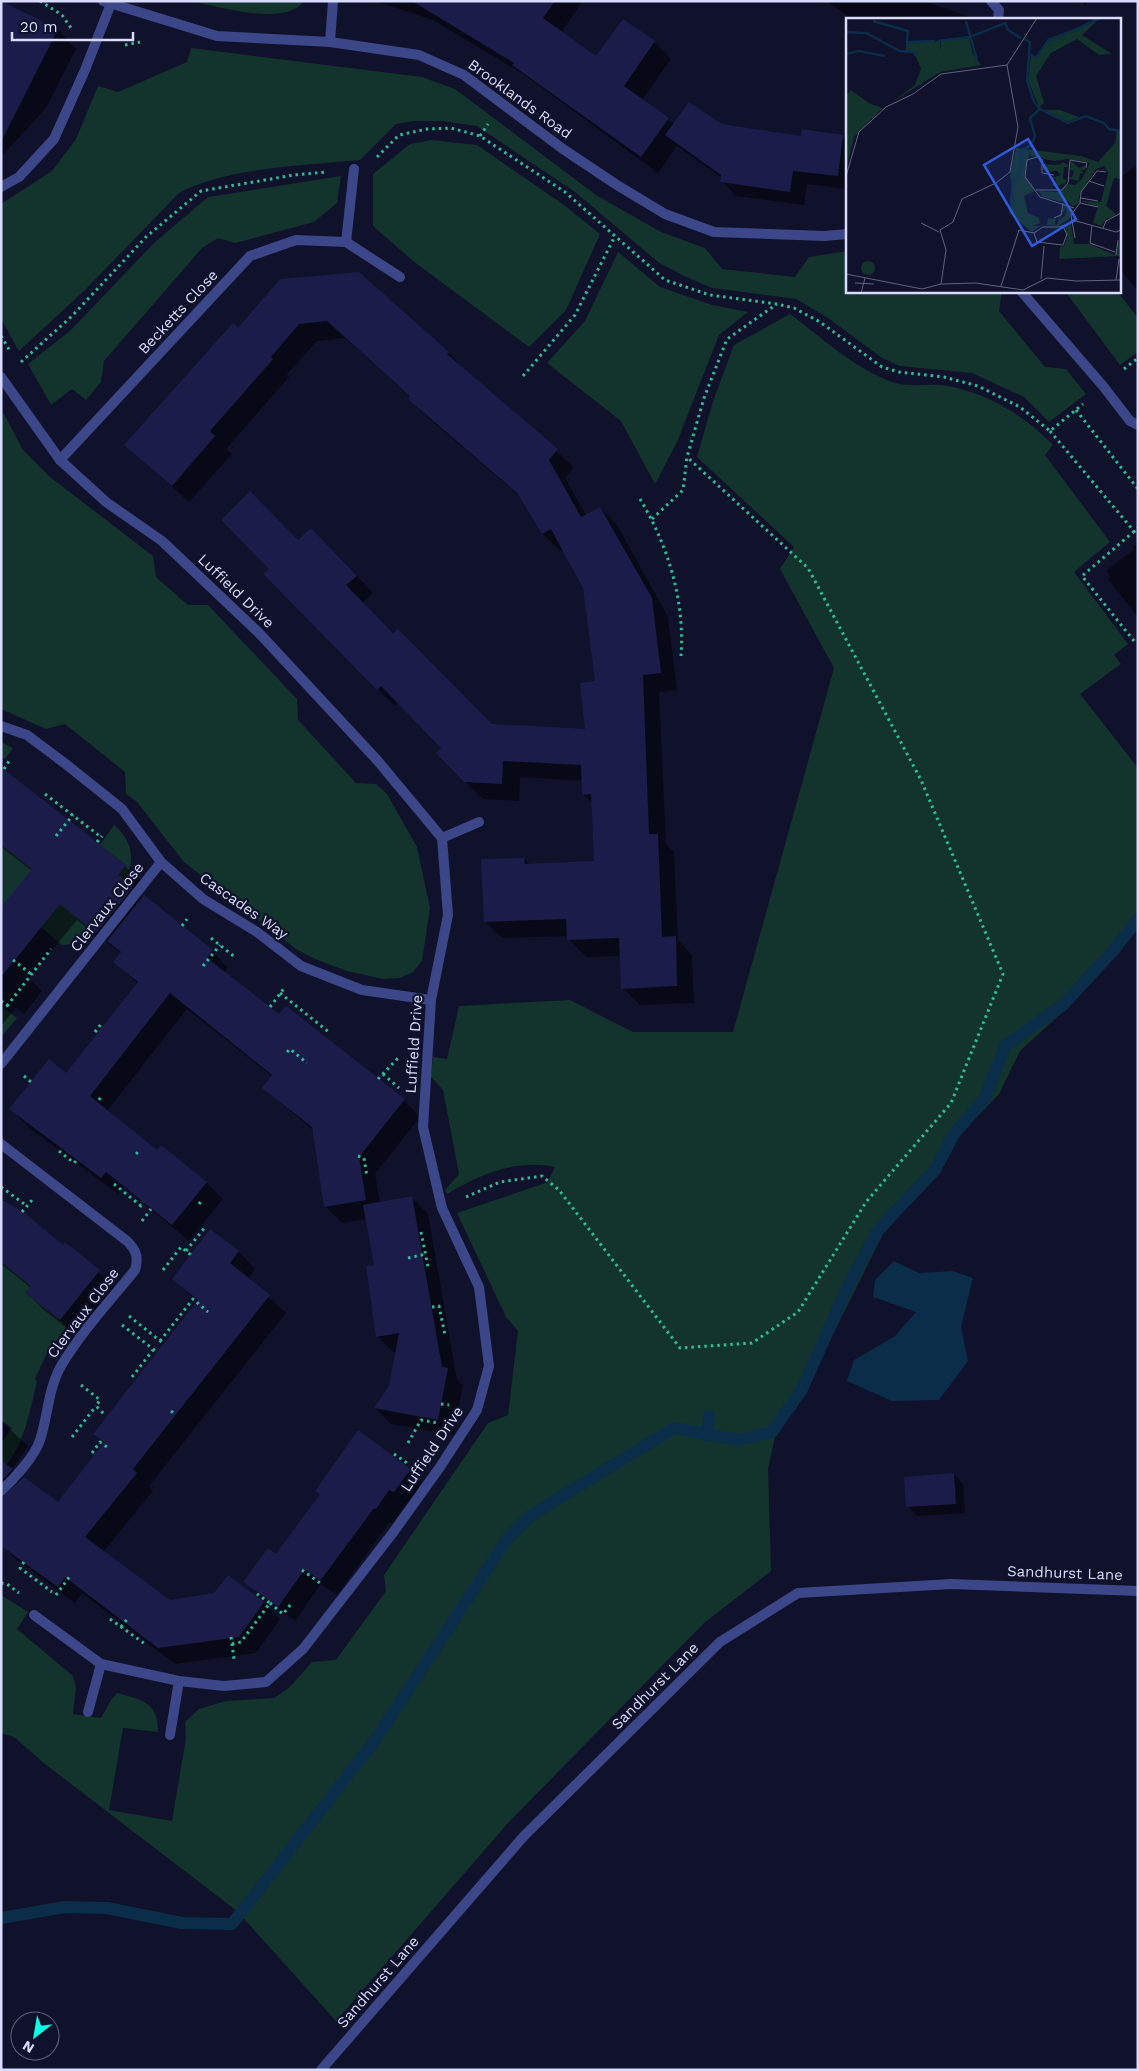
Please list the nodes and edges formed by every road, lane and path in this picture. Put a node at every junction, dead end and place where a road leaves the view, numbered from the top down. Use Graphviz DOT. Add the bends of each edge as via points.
graph roads {
  1 [pos="40,1"];
  2 [pos="333,1"];
  3 [pos="991,1"];
  4 [pos="109,2"];
  5 [pos="998,18"];
  6 [pos="70,35"];
  7 [pos="330,42"];
  8 [pos="354,169"];
  9 [pos="1,187"];
  10 [pos="846,234"];
  11 [pos="615,236"];
  12 [pos="346,242"];
  13 [pos="400,276"];
  14 [pos="1022,292"];
  15 [pos="777,304"];
  16 [pos="17,365"];
  17 [pos="522,376"];
  18 [pos="1,377"];
  19 [pos="1104,386"];
  20 [pos="1076,410"];
  21 [pos="1138,425"];
  22 [pos="1050,430"];
  23 [pos="687,457"];
  24 [pos="60,460"];
  25 [pos="1138,489"];
  26 [pos="640,499"];
  27 [pos="652,519"];
  28 [pos="1138,528"];
  29 [pos="1134,531"];
  30 [pos="1138,536"];
  31 [pos="1134,641"];
  32 [pos="681,656"];
  33 [pos="1,726"];
  34 [pos="11,759"];
  35 [pos="1,760"];
  36 [pos="7,764"];
  37 [pos="4,769"];
  38 [pos="46,794"];
  39 [pos="73,815"];
  40 [pos="479,822"];
  41 [pos="56,836"];
  42 [pos="442,838"];
  43 [pos="97,842"];
  44 [pos="161,862"];
  45 [pos="220,945"];
  46 [pos="51,949"];
  47 [pos="12,960"];
  48 [pos="203,966"];
  49 [pos="31,974"];
  50 [pos="431,1000"];
  51 [pos="1,1001"];
  52 [pos="270,1007"];
  53 [pos="102,1024"];
  54 [pos="95,1032"];
  55 [pos="330,1033"];
  56 [pos="287,1052"];
  57 [pos="307,1063"];
  58 [pos="1,1064"];
  59 [pos="27,1078"];
  60 [pos="31,1082"];
  61 [pos="1,1144"];
  62 [pos="58,1151"];
  63 [pos="358,1156"];
  64 [pos="78,1159"];
  65 [pos="367,1177"];
  66 [pos="114,1184"];
  67 [pos="2,1188"];
  68 [pos="202,1200"];
  69 [pos="30,1202"];
  70 [pos="143,1202"];
  71 [pos="198,1204"];
  72 [pos="27,1206"];
  73 [pos="442,1208"];
  74 [pos="22,1212"];
  75 [pos="420,1224"];
  76 [pos="206,1226"];
  77 [pos="186,1251"];
  78 [pos="191,1254"];
  79 [pos="426,1254"];
  80 [pos="408,1258"];
  81 [pos="428,1267"];
  82 [pos="158,1277"];
  83 [pos="110,1301"];
  84 [pos="432,1308"];
  85 [pos="103,1309"];
  86 [pos="208,1312"];
  87 [pos="445,1335"];
  88 [pos="160,1341"];
  89 [pos="164,1344"];
  90 [pos="153,1350"];
  91 [pos="157,1352"];
  92 [pos="60,1368"];
  93 [pos="132,1377"];
  94 [pos="445,1404"];
  95 [pos="96,1406"];
  96 [pos="171,1411"];
  97 [pos="443,1414"];
  98 [pos="176,1415"];
  99 [pos="106,1416"];
  100 [pos="416,1419"];
  101 [pos="421,1420"];
  102 [pos="441,1423"];
  103 [pos="72,1437"];
  104 [pos="408,1443"];
  105 [pos="107,1447"];
  106 [pos="92,1453"];
  107 [pos="1,1491"];
  108 [pos="24,1562"];
  109 [pos="302,1570"];
  110 [pos="70,1576"];
  111 [pos="322,1585"];
  112 [pos="1138,1591"];
  113 [pos="257,1594"];
  114 [pos="56,1595"];
  115 [pos="61,1599"];
  116 [pos="270,1603"];
  117 [pos="291,1604"];
  118 [pos="34,1615"];
  119 [pos="128,1618"];
  120 [pos="110,1619"];
  121 [pos="121,1627"];
  122 [pos="232,1644"];
  123 [pos="149,1647"];
  124 [pos="100,1664"];
  125 [pos="179,1681"];
  126 [pos="88,1712"];
  127 [pos="170,1735"];
  128 [pos="321,2070"];
  1 -- 6 [label="path" via="62,15 71,26"];
  2 -- 7 [label="street"];
  3 -- 5 [label="street" via="998,10"];
  4 -- 7 [label="street, Brooklands Road" via="217,36"];
  4 -- 9 [label="street" via="85,70 54,139 19,177"];
  7 -- 10 [label="street, Brooklands Road" via="419,55 464,75 564,149 665,214 714,232"];
  8 -- 11 [label="path" via="368,165 399,135 451,128 480,136 496,146 565,192"];
  8 -- 12 [label="street"];
  8 -- 16 [label="path" via="294,175 201,191 146,238 72,316"];
  11 -- 15 [label="path" via="665,280 710,295"];
  11 -- 17 [label="path" via="575,314"];
  12 -- 13 [label="street, Becketts Close"];
  12 -- 24 [label="street, Becketts Close" via="296,240 250,256"];
  14 -- 19 [label="street"];
  15 -- 22 [label="path" via="794,308 820,322 882,367 978,386 1020,406"];
  15 -- 23 [label="path" via="726,339"];
  18 -- 24 [label="street, Luffield Drive"];
  19 -- 20 [label="path"];
  19 -- 21 [label="street" via="1130,421"];
  20 -- 22 [label="path"];
  20 -- 25 [label="path"];
  22 -- 29 [label="path"];
  23 -- 27 [label="path" via="683,490"];
  23 -- 73 [label="path" via="808,568 921,780 1003,974 951,1103 866,1202 798,1312 752,1343 680,1348 559,1190 542,1176 500,1182"];
  24 -- 42 [label="street, Luffield Drive" via="106,502 162,541 259,634 377,760"];
  26 -- 27 [label="path"];
  27 -- 32 [label="path" via="670,566 681,614"];
  28 -- 29 [label="path"];
  29 -- 30 [label="path"];
  29 -- 31 [label="path" via="1082,576"];
  33 -- 44 [label="street, Cascades Way" via="27,735 122,809"];
  34 -- 36 [label="path"];
  35 -- 36 [label="path"];
  36 -- 37 [label="path"];
  38 -- 39 [label="path"];
  39 -- 41 [label="path"];
  39 -- 43 [label="path" via="102,836"];
  40 -- 42 [label="street"];
  42 -- 50 [label="street, Luffield Drive" via="448,915"];
  44 -- 50 [label="street, Cascades Way" via="203,899 256,932 301,966 362,990"];
  44 -- 58 [label="street, Clervaux Close"];
  45 -- 48 [label="path"];
  46 -- 49 [label="path"];
  47 -- 49 [label="path"];
  49 -- 51 [label="path" via="8,1006"];
  50 -- 73 [label="street, Luffield Drive" via="423,1127"];
  52 -- 55 [label="path" via="281,993"];
  53 -- 54 [label="path"];
  56 -- 57 [label="path" via="290,1049"];
  59 -- 60 [label="path"];
  61 -- 83 [label="street, Clervaux Close" via="135,1249 135,1270"];
  62 -- 64 [label="path" via="74,1163"];
  63 -- 65 [label="path" via="364,1158"];
  66 -- 70 [label="path" via="141,1206"];
  67 -- 72 [label="path"];
  68 -- 71 [label="path"];
  69 -- 72 [label="path"];
  72 -- 74 [label="path"];
  73 -- 125 [label="street, Luffield Drive" via="479,1286 488,1366 477,1410 392,1534 303,1649 266,1682 224,1686"];
  75 -- 79 [label="path"];
  76 -- 77 [label="path"];
  77 -- 78 [label="path"];
  77 -- 82 [label="path" via="182,1247"];
  79 -- 80 [label="path"];
  79 -- 81 [label="path"];
  83 -- 85 [label="street, Clervaux Close"];
  83 -- 88 [label="path"];
  84 -- 87 [label="path" via="439,1306"];
  85 -- 90 [label="path"];
  85 -- 92 [label="street, Clervaux Close"];
  86 -- 88 [label="path" via="193,1299"];
  88 -- 89 [label="path"];
  90 -- 91 [label="path"];
  90 -- 93 [label="path"];
  92 -- 95 [label="path" via="100,1400"];
  92 -- 107 [label="street, Clervaux Close" via="40,1441 14,1479"];
  94 -- 97 [label="path"];
  95 -- 99 [label="path"];
  95 -- 103 [label="path"];
  96 -- 98 [label="path"];
  100 -- 101 [label="path"];
  101 -- 102 [label="path"];
  101 -- 104 [label="path"];
  105 -- 106 [label="path" via="100,1442"];
  108 -- 114 [label="path" via="20,1568"];
  109 -- 111 [label="path"];
  110 -- 114 [label="path"];
  112 -- 128 [label="street, Sandhurst Lane" via="951,1584 798,1594 720,1642 524,1836"];
  113 -- 116 [label="path"];
  114 -- 115 [label="path"];
  116 -- 117 [label="path" via="283,1614"];
  116 -- 122 [label="path" via="241,1642"];
  118 -- 124 [label="street, Luffield Drive"];
  119 -- 121 [label="path"];
  120 -- 121 [label="path"];
  121 -- 123 [label="path"];
  124 -- 125 [label="street, Luffield Drive"];
  124 -- 126 [label="street"];
  125 -- 127 [label="street"];
}
